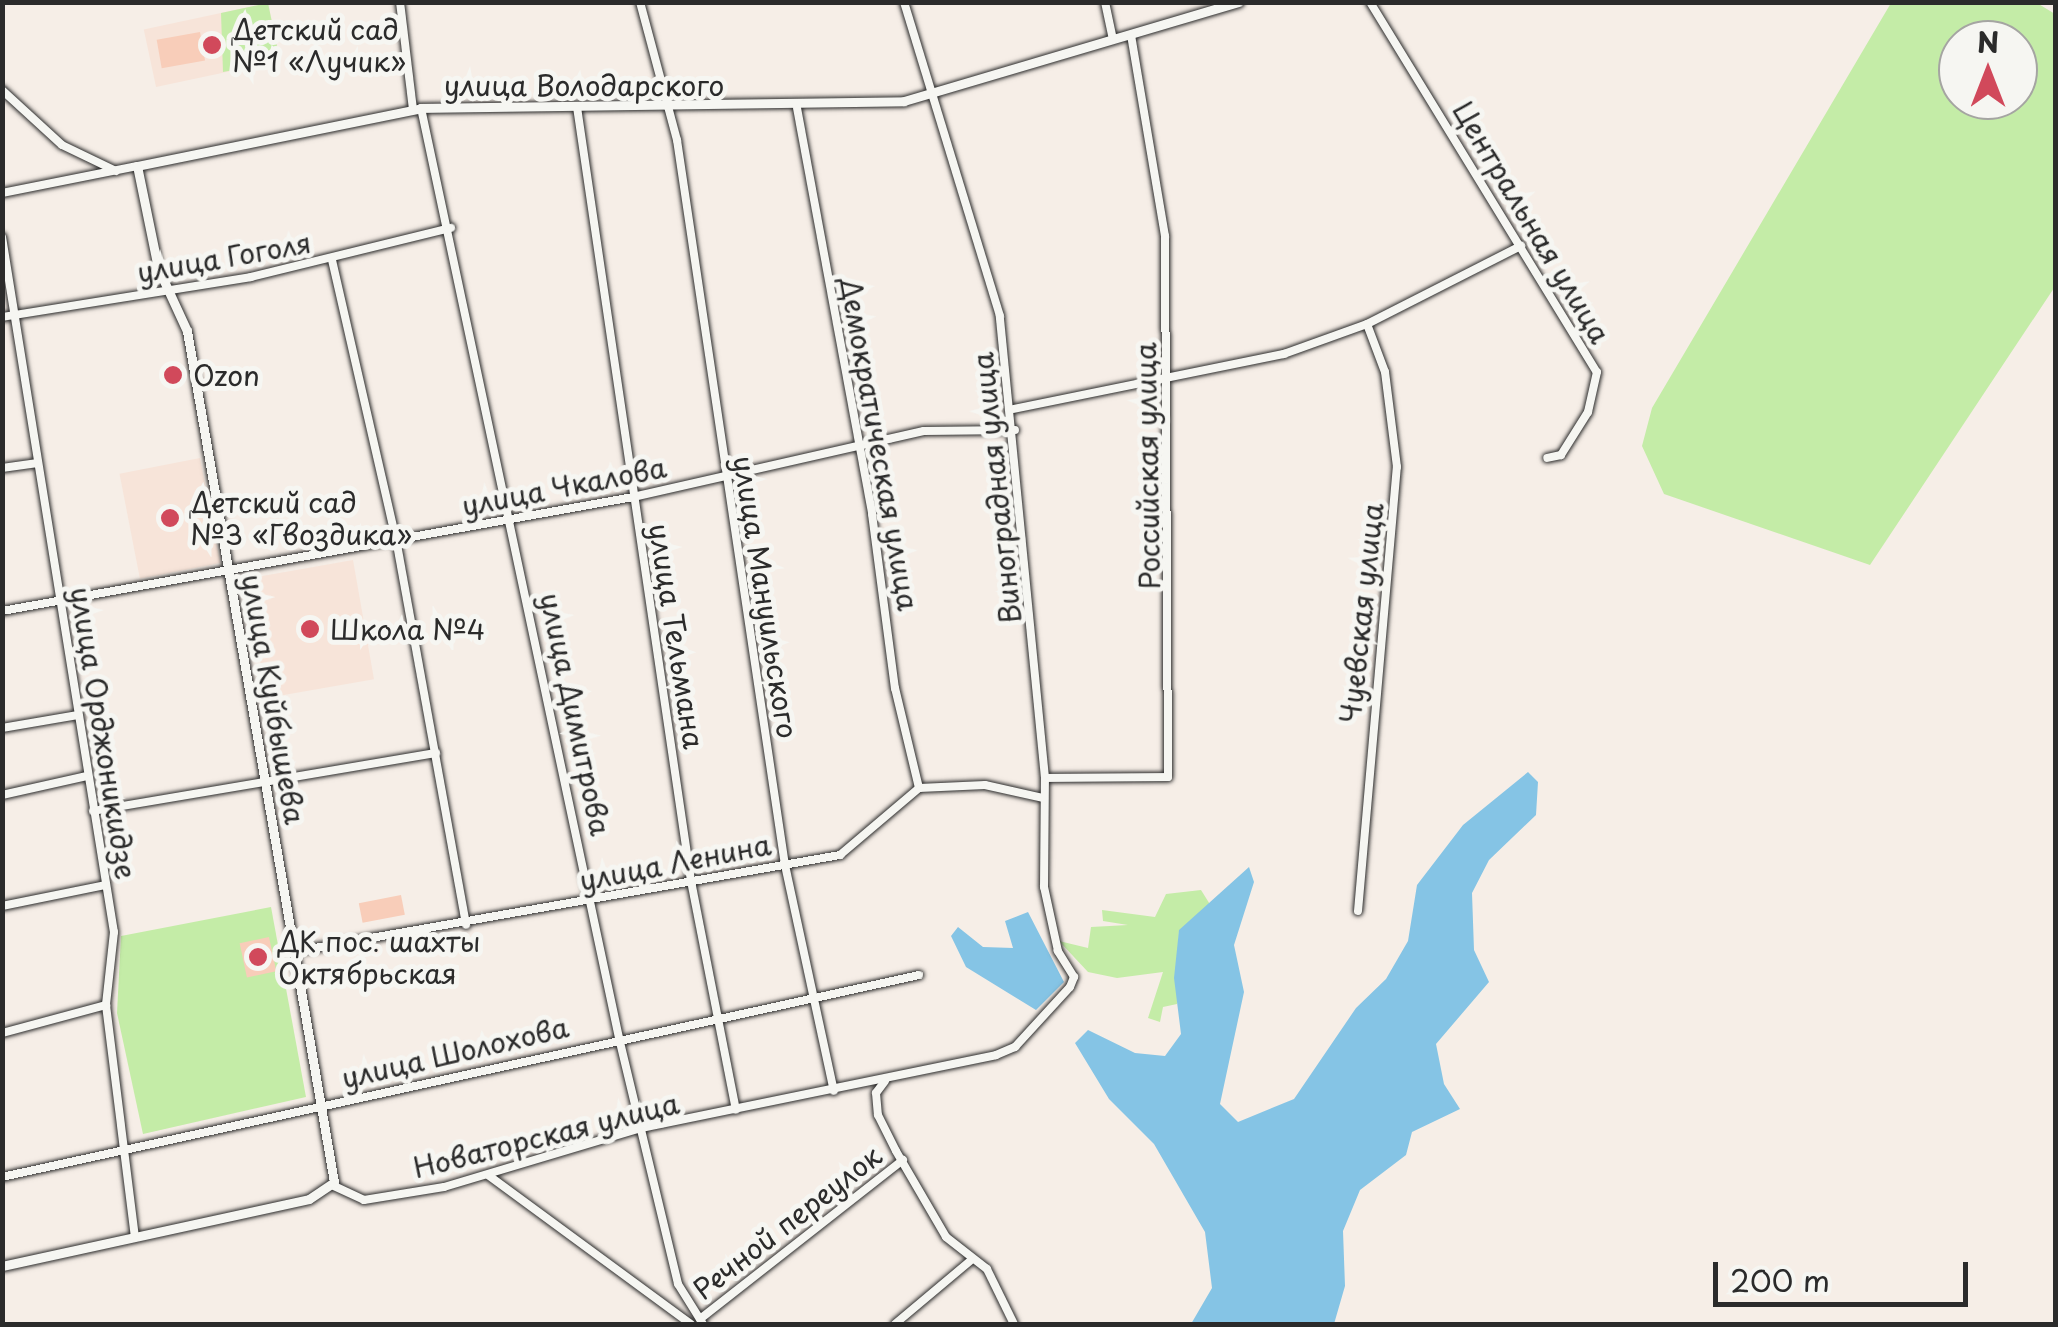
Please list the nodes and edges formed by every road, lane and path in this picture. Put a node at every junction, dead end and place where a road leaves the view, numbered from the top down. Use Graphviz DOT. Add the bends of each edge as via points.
graph roads {
  1 [pos="400,2"];
  2 [pos="640,2"];
  3 [pos="904,2"];
  4 [pos="1105,2"];
  5 [pos="1239,2"];
  6 [pos="1370,2"];
  7 [pos="1131,35"];
  8 [pos="1113,39"];
  9 [pos="2,90"];
  10 [pos="934,95"];
  11 [pos="577,106"];
  12 [pos="670,106"];
  13 [pos="417,108"];
  14 [pos="797,108"];
  15 [pos="137,166"];
  16 [pos="116,171"];
  17 [pos="2,193"];
  18 [pos="450,228"];
  19 [pos="2,237"];
  20 [pos="1521,246"];
  21 [pos="332,260"];
  22 [pos="169,290"];
  23 [pos="15,315"];
  24 [pos="2,317"];
  25 [pos="1366,324"];
  26 [pos="1167,373"];
  27 [pos="1013,410"];
  28 [pos="1015,430"];
  29 [pos="859,443"];
  30 [pos="1548,458"];
  31 [pos="38,462"];
  32 [pos="2,468"];
  33 [pos="724,478"];
  34 [pos="633,497"];
  35 [pos="512,519"];
  36 [pos="396,539"];
  37 [pos="229,572"];
  38 [pos="60,600"];
  39 [pos="2,612"];
  40 [pos="78,715"];
  41 [pos="2,728"];
  42 [pos="436,753"];
  43 [pos="87,776"];
  44 [pos="1045,778"];
  45 [pos="267,782"];
  46 [pos="919,788"];
  47 [pos="2,794"];
  48 [pos="1044,798"];
  49 [pos="93,811"];
  50 [pos="785,865"];
  51 [pos="691,881"];
  52 [pos="105,885"];
  53 [pos="593,900"];
  54 [pos="2,906"];
  55 [pos="1358,911"];
  56 [pos="466,925"];
  57 [pos="292,952"];
  58 [pos="919,975"];
  59 [pos="1074,977"];
  60 [pos="813,995"];
  61 [pos="106,1004"];
  62 [pos="718,1018"];
  63 [pos="2,1032"];
  64 [pos="620,1038"];
  65 [pos="885,1080"];
  66 [pos="834,1090"];
  67 [pos="321,1105"];
  68 [pos="736,1110"];
  69 [pos="641,1128"];
  70 [pos="127,1150"];
  71 [pos="903,1160"];
  72 [pos="488,1175"];
  73 [pos="2,1177"];
  74 [pos="334,1186"];
  75 [pos="135,1237"];
  76 [pos="970,1261"];
  77 [pos="2,1266"];
  78 [pos="698,1323"];
  79 [pos="895,1324"];
  80 [pos="1014,1324"];
  1 -- 13 [label="street, улица Димитрова"];
  2 -- 12 [label="street, улица Мануильского"];
  3 -- 10 [label="street, Виноградная улица"];
  4 -- 8 [label="street"];
  5 -- 7 [label="street, улица Володарского"];
  6 -- 20 [label="street, Центральная улица"];
  7 -- 8 [label="street, улица Володарского"];
  7 -- 26 [label="street, Российская улица" via="1162,202"];
  8 -- 10 [label="street, улица Володарского"];
  9 -- 16 [label="street" via="62,145"];
  10 -- 14 [label="street, улица Володарского"];
  10 -- 27 [label="street, Виноградная улица" via="984,248"];
  11 -- 12 [label="street, улица Володарского"];
  11 -- 13 [label="street, улица Володарского"];
  11 -- 34 [label="street, улица Тельмана"];
  12 -- 14 [label="street, улица Володарского"];
  12 -- 33 [label="street, улица Мануильского"];
  13 -- 15 [label="street, улица Володарского"];
  13 -- 18 [label="street, улица Димитрова"];
  14 -- 29 [label="street, Демократическая улица"];
  15 -- 16 [label="street, улица Володарского"];
  15 -- 22 [label="street, улица Куйбышева"];
  16 -- 17 [label="street, улица Володарского"];
  18 -- 21 [label="street, улица Гоголя"];
  18 -- 35 [label="street, улица Димитрова"];
  19 -- 23 [label="street, улица Орджоникидзе"];
  20 -- 25 [label="street"];
  20 -- 30 [label="street, Центральная улица" via="1600,379 1561,455"];
  21 -- 22 [label="street, улица Гоголя"];
  21 -- 36 [label="street"];
  22 -- 23 [label="street, улица Гоголя"];
  22 -- 37 [label="street, улица Куйбышева" via="187,331"];
  23 -- 24 [label="street, улица Гоголя"];
  23 -- 31 [label="street, улица Орджоникидзе"];
  25 -- 26 [label="street" via="1284,354"];
  25 -- 55 [label="street, Чуевская улица" via="1385,372 1397,467"];
  26 -- 27 [label="street"];
  26 -- 44 [label="street, Российская улица" via="1168,777"];
  27 -- 28 [label="street, Виноградная улица"];
  28 -- 29 [label="street, улица Чкалова" via="924,431"];
  28 -- 44 [label="street, Виноградная улица"];
  29 -- 33 [label="street, улица Чкалова"];
  29 -- 46 [label="street, Демократическая улица" via="894,688"];
  31 -- 32 [label="street"];
  31 -- 38 [label="street, улица Орджоникидзе"];
  33 -- 34 [label="street, улица Чкалова"];
  33 -- 50 [label="street, улица Мануильского"];
  34 -- 35 [label="street, улица Чкалова"];
  34 -- 51 [label="street, улица Тельмана"];
  35 -- 36 [label="street, улица Чкалова"];
  35 -- 53 [label="street, улица Димитрова"];
  36 -- 37 [label="street, улица Чкалова"];
  36 -- 42 [label="street"];
  37 -- 38 [label="street, улица Чкалова"];
  37 -- 45 [label="street, улица Куйбышева"];
  38 -- 39 [label="street, улица Чкалова"];
  38 -- 40 [label="street, улица Орджоникидзе"];
  40 -- 41 [label="street"];
  40 -- 43 [label="street, улица Орджоникидзе"];
  42 -- 45 [label="street"];
  42 -- 56 [label="street"];
  43 -- 47 [label="street"];
  43 -- 49 [label="street, улица Орджоникидзе"];
  44 -- 48 [label="street, Виноградная улица"];
  45 -- 49 [label="street"];
  45 -- 57 [label="street, улица Куйбышева"];
  46 -- 48 [label="street" via="985,785"];
  46 -- 50 [label="street, улица Ленина" via="854,847"];
  48 -- 59 [label="street, Виноградная улица" via="1046,908"];
  49 -- 52 [label="street, улица Орджоникидзе"];
  50 -- 51 [label="street, улица Ленина"];
  50 -- 60 [label="street, улица Мануильского"];
  51 -- 53 [label="street, улица Ленина"];
  51 -- 62 [label="street, улица Тельмана"];
  52 -- 54 [label="street"];
  52 -- 61 [label="street, улица Орджоникидзе" via="114,932"];
  53 -- 56 [label="street, улица Ленина"];
  53 -- 64 [label="street, улица Димитрова"];
  56 -- 57 [label="street, улица Ленина"];
  57 -- 67 [label="street, улица Куйбышева"];
  58 -- 60 [label="street, улица Шолохова"];
  59 -- 65 [label="street, Новаторская улица" via="1015,1047"];
  60 -- 62 [label="street, улица Шолохова"];
  60 -- 66 [label="street, улица Мануильского"];
  61 -- 63 [label="street"];
  61 -- 70 [label="street, улица Орджоникидзе"];
  62 -- 64 [label="street, улица Шолохова"];
  62 -- 68 [label="street, улица Тельмана"];
  64 -- 67 [label="street, улица Шолохова"];
  64 -- 69 [label="street, улица Димитрова"];
  65 -- 66 [label="street, Новаторская улица"];
  65 -- 71 [label="street" via="878,1115"];
  66 -- 68 [label="street, Новаторская улица"];
  67 -- 70 [label="street, улица Шолохова"];
  67 -- 74 [label="street, улица Куйбышева"];
  68 -- 69 [label="street, Новаторская улица"];
  69 -- 72 [label="street, Новаторская улица"];
  69 -- 78 [label="street, улица Димитрова" via="678,1284"];
  70 -- 73 [label="street, улица Шолохова"];
  70 -- 75 [label="street, улица Орджоникидзе"];
  71 -- 76 [label="street" via="946,1237"];
  71 -- 78 [label="street, Речной переулок"];
  72 -- 74 [label="street, Новаторская улица" via="373,1200"];
  72 -- 78 [label="street"];
  74 -- 75 [label="street" via="324,1195"];
  75 -- 77 [label="street"];
  76 -- 79 [label="street"];
  76 -- 80 [label="street" via="987,1269"];
}
